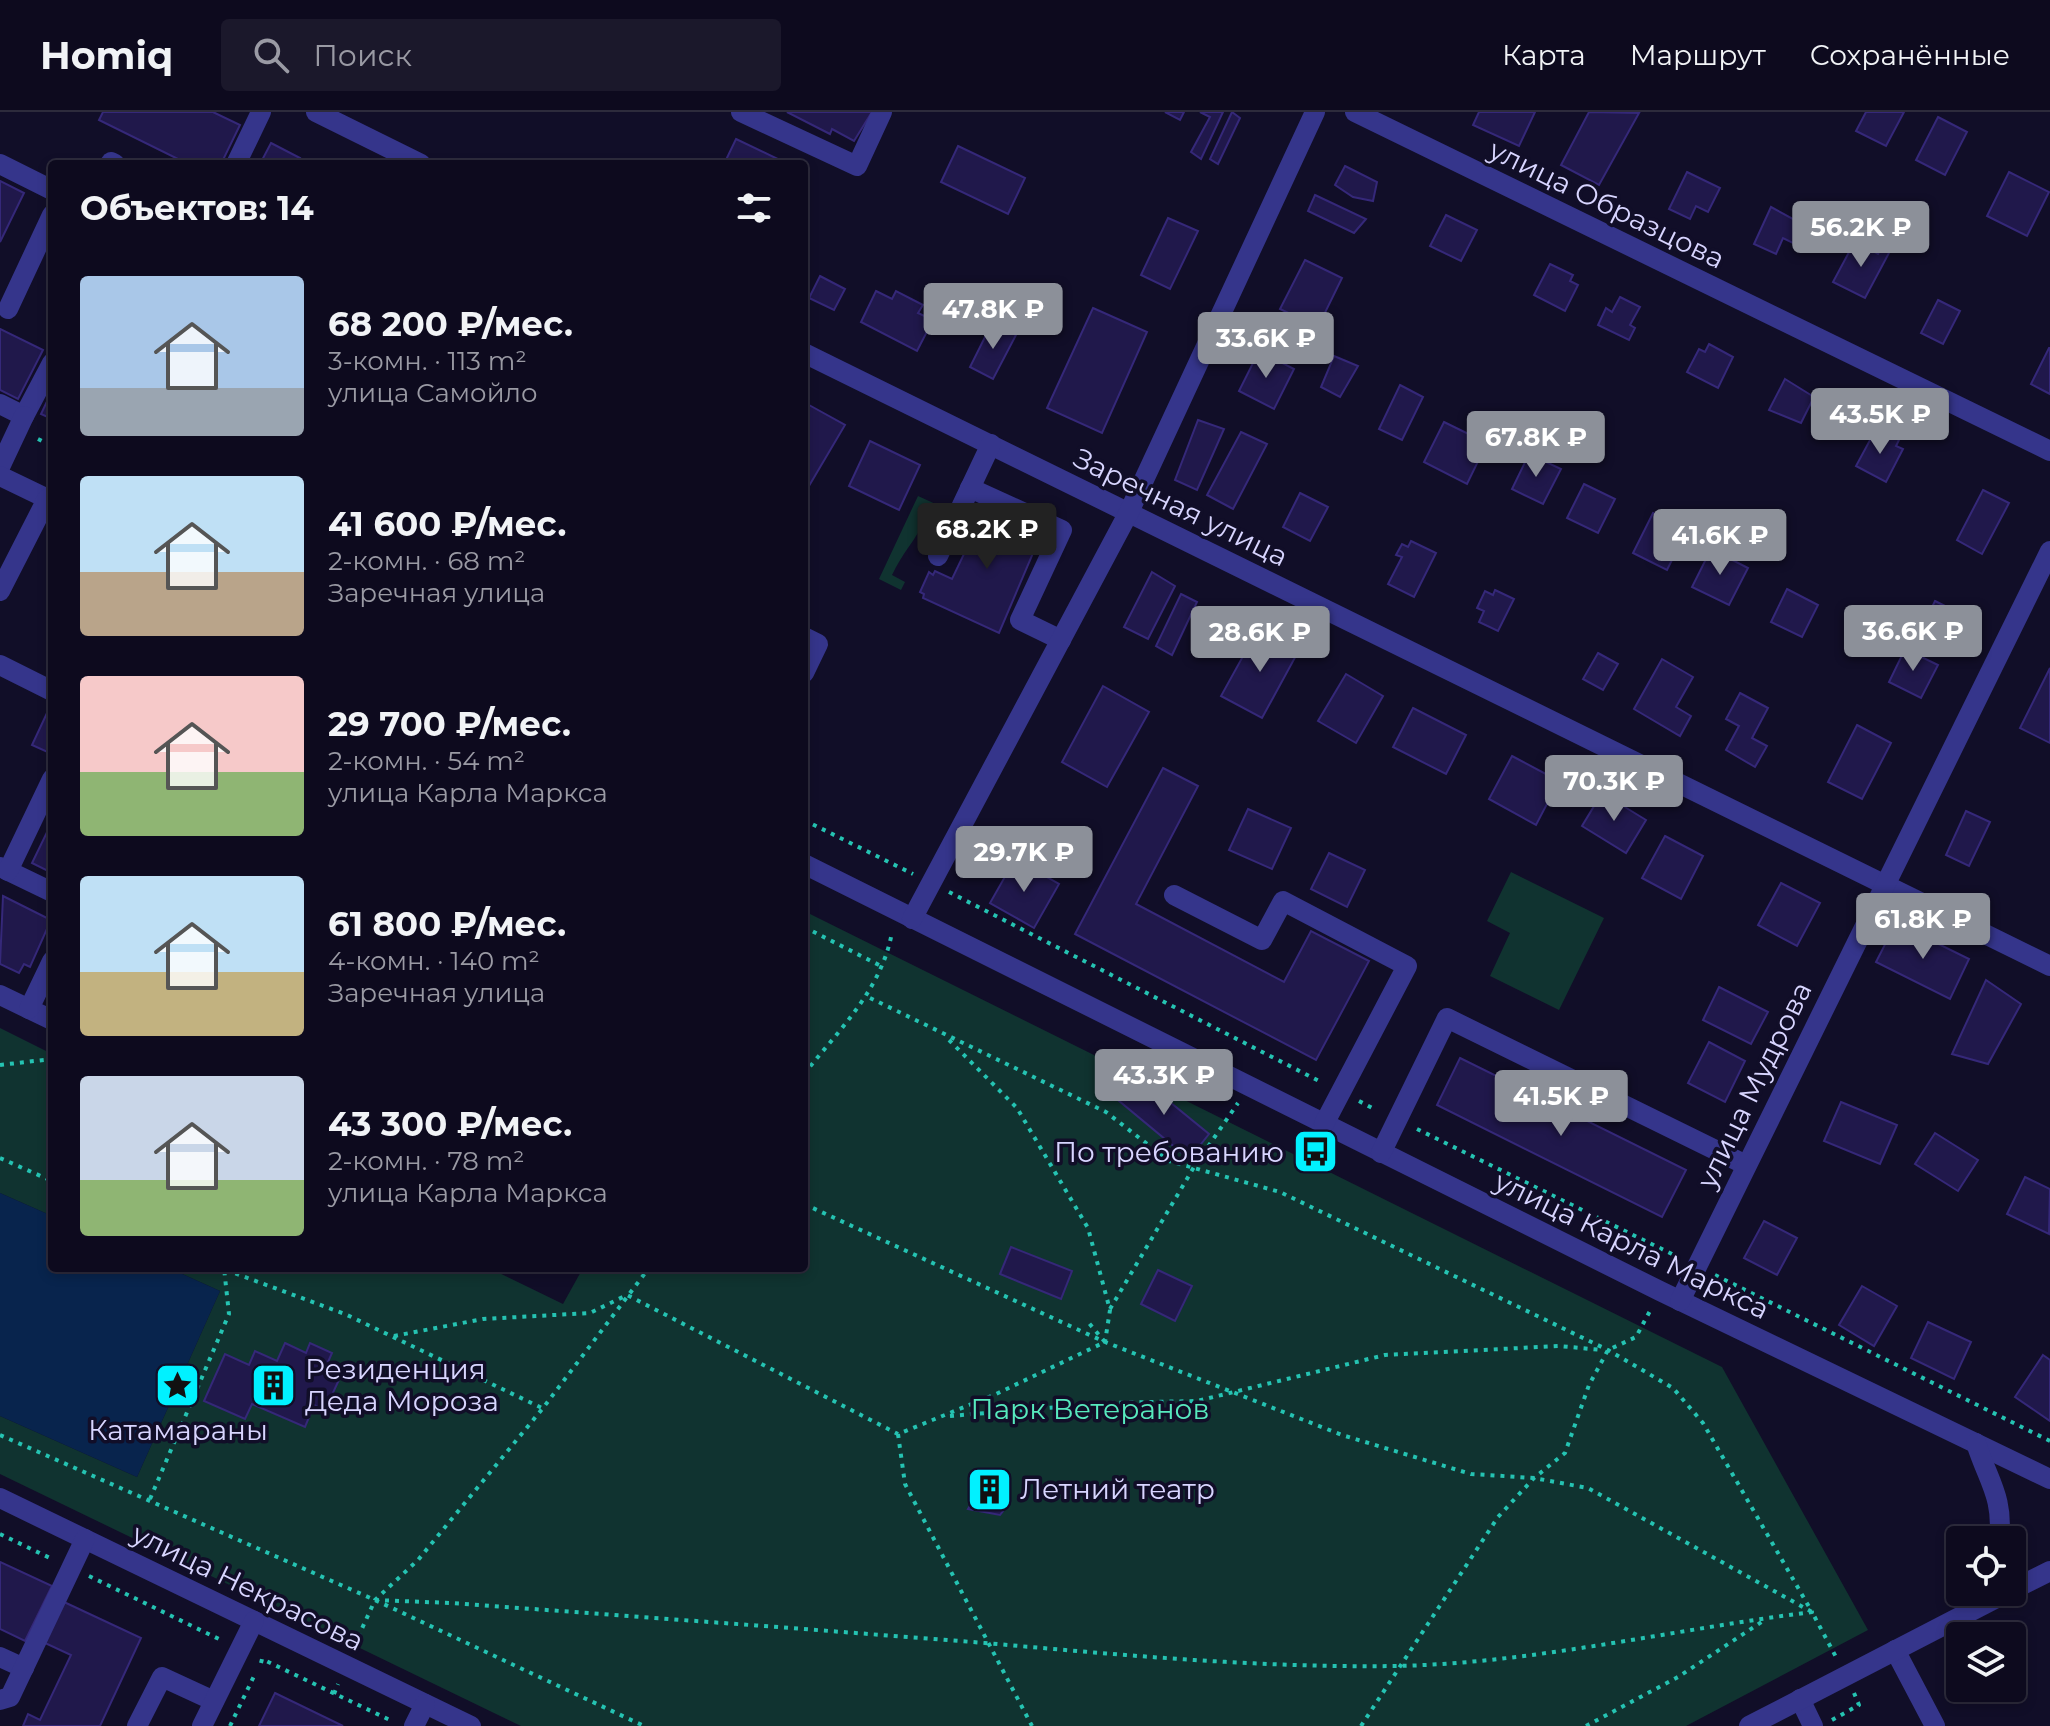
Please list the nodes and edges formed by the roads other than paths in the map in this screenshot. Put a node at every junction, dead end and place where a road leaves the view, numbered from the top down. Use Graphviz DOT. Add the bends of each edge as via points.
graph roads {
  1 [pos="261,112"];
  2 [pos="316,112"];
  3 [pos="741,112"];
  4 [pos="882,112"];
  5 [pos="1315,112"];
  6 [pos="1355,112"];
  7 [pos="400,159"];
  8 [pos="238,160"];
  9 [pos="0,164"];
  10 [pos="48,188"];
  11 [pos="48,224"];
  12 [pos="8,309"];
  13 [pos="808,355"];
  14 [pos="48,371"];
  15 [pos="0,404"];
  16 [pos="24,416"];
  17 [pos="991,444"];
  18 [pos="2050,451"];
  19 [pos="0,467"];
  20 [pos="0,476"];
  21 [pos="970,488"];
  22 [pos="48,500"];
  23 [pos="48,502"];
  24 [pos="1129,512"];
  25 [pos="2050,551"];
  26 [pos="938,556"];
  27 [pos="2,585"];
  28 [pos="808,639"];
  29 [pos="1061,640"];
  30 [pos="0,665"];
  31 [pos="808,665"];
  32 [pos="48,689"];
  33 [pos="48,786"];
  34 [pos="808,866"];
  35 [pos="4,869"];
  36 [pos="1883,884"];
  37 [pos="48,890"];
  38 [pos="1174,895"];
  39 [pos="904,914"];
  40 [pos="2050,966"];
  41 [pos="48,969"];
  42 [pos="0,995"];
  43 [pos="29,1009"];
  44 [pos="48,1018"];
  45 [pos="1324,1124"];
  46 [pos="1381,1153"];
  47 [pos="1746,1165"];
  48 [pos="1680,1301"];
  49 [pos="1976,1443"];
  50 [pos="2050,1479"];
  51 [pos="0,1498"];
  52 [pos="2000,1526"];
  53 [pos="85,1539"];
  54 [pos="2050,1571"];
  55 [pos="2026,1583"];
  56 [pos="1967,1606"];
  57 [pos="254,1621"];
  58 [pos="1895,1650"];
  59 [pos="0,1657"];
  60 [pos="24,1668"];
  61 [pos="5,1698"];
  62 [pos="1800,1699"];
  63 [pos="214,1701"];
  64 [pos="425,1704"];
  65 [pos="0,1717"];
  66 [pos="1821,1724"];
  67 [pos="137,1726"];
  68 [pos="202,1726"];
  69 [pos="414,1726"];
  70 [pos="471,1726"];
  71 [pos="1749,1726"];
  72 [pos="1935,1726"];
  1 -- 8 [label="street"];
  2 -- 7 [label="street"];
  3 -- 4 [label="street" via="857,166"];
  5 -- 24 [label="street"];
  6 -- 18 [label="street, улица Образцова"];
  9 -- 10 [label="street"];
  11 -- 12 [label="street"];
  13 -- 17 [label="street, Заречная улица"];
  14 -- 16 [label="street"];
  15 -- 16 [label="street"];
  16 -- 19 [label="street"];
  17 -- 21 [label="street"];
  17 -- 24 [label="street, Заречная улица"];
  20 -- 22 [label="street"];
  21 -- 26 [label="street"];
  21 -- 29 [label="street" via="1062,530 1020,620"];
  23 -- 27 [label="street"];
  24 -- 29 [label="street"];
  24 -- 36 [label="street, Заречная улица"];
  25 -- 36 [label="street, улица Мудрова"];
  28 -- 31 [label="street" via="818,644"];
  29 -- 39 [label="street"];
  30 -- 32 [label="street"];
  33 -- 35 [label="street"];
  34 -- 39 [label="street, улица Карла Маркса"];
  35 -- 37 [label="street"];
  36 -- 40 [label="street, Заречная улица"];
  36 -- 47 [label="street, улица Мудрова"];
  38 -- 45 [label="street" via="1262,940 1283,901 1407,966"];
  39 -- 45 [label="street, улица Карла Маркса"];
  41 -- 43 [label="street"];
  42 -- 43 [label="street"];
  43 -- 44 [label="street"];
  45 -- 46 [label="street, улица Карла Маркса"];
  46 -- 47 [label="street" via="1447,1018"];
  46 -- 48 [label="street, улица Карла Маркса"];
  47 -- 48 [label="street, улица Мудрова"];
  48 -- 49 [label="street, улица Карла Маркса"];
  49 -- 50 [label="street, улица Карла Маркса"];
  49 -- 52 [label="street" via="1994,1482"];
  51 -- 53 [label="street, улица Некрасова"];
  53 -- 57 [label="street, улица Некрасова"];
  53 -- 60 [label="street"];
  54 -- 55 [label="street"];
  56 -- 58 [label="street"];
  57 -- 63 [label="street"];
  57 -- 64 [label="street, улица Некрасова"];
  58 -- 62 [label="street"];
  58 -- 72 [label="street"];
  59 -- 60 [label="street"];
  60 -- 61 [label="street"];
  61 -- 65 [label="street"];
  62 -- 66 [label="street"];
  62 -- 71 [label="street"];
  63 -- 67 [label="street" via="162,1677"];
  63 -- 68 [label="street"];
  64 -- 69 [label="street"];
  64 -- 70 [label="street, улица Некрасова"];
}
